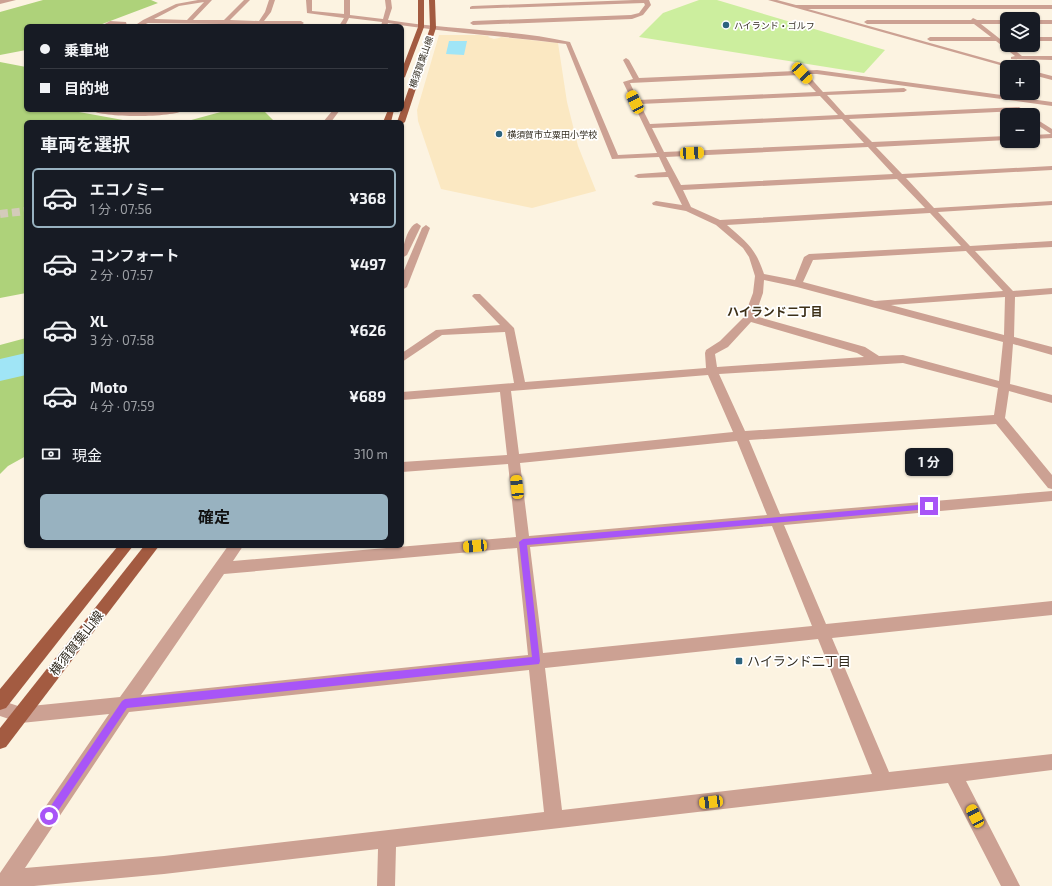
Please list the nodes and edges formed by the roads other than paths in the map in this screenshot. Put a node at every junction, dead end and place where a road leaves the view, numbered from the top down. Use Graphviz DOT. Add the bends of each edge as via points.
graph roads {
  1 [pos="13,0"];
  2 [pos="208,0"];
  3 [pos="247,0"];
  4 [pos="272,0"];
  5 [pos="309,0"];
  6 [pos="346,0"];
  7 [pos="388,0"];
  8 [pos="421,0"];
  9 [pos="432,0"];
  10 [pos="470,0"];
  11 [pos="771,0"];
  12 [pos="946,0"];
  13 [pos="646,1"];
  14 [pos="0,2"];
  15 [pos="547,2"];
  16 [pos="783,3"];
  17 [pos="796,7"];
  18 [pos="955,7"];
  19 [pos="1052,7"];
  20 [pos="472,8"];
  21 [pos="772,8"];
  22 [pos="309,12"];
  23 [pos="347,16"];
  24 [pos="553,20"];
  25 [pos="145,21"];
  26 [pos="188,22"];
  27 [pos="261,22"];
  28 [pos="852,22"];
  29 [pos="975,22"];
  30 [pos="1000,22"];
  31 [pos="1040,22"];
  32 [pos="1052,22"];
  33 [pos="385,23"];
  34 [pos="473,23"];
  35 [pos="110,24"];
  36 [pos="124,24"];
  37 [pos="140,24"];
  38 [pos="224,24"];
  39 [pos="300,24"];
  40 [pos="343,24"];
  41 [pos="404,25"];
  42 [pos="421,27"];
  43 [pos="556,27"];
  44 [pos="433,28"];
  45 [pos="474,32"];
  46 [pos="996,39"];
  47 [pos="1000,39"];
  48 [pos="1040,39"];
  49 [pos="1052,39"];
  50 [pos="914,40"];
  51 [pos="981,58"];
  52 [pos="1020,58"];
  53 [pos="1052,58"];
  54 [pos="626,60"];
  55 [pos="1000,63"];
  56 [pos="404,72"];
  57 [pos="802,73"];
  58 [pos="1040,75"];
  59 [pos="1052,78"];
  60 [pos="637,80"];
  61 [pos="931,89"];
  62 [pos="822,94"];
  63 [pos="1000,97"];
  64 [pos="1008,100"];
  65 [pos="1021,100"];
  66 [pos="635,102"];
  67 [pos="1052,104"];
  68 [pos="115,112"];
  69 [pos="172,112"];
  70 [pos="335,112"];
  71 [pos="844,117"];
  72 [pos="329,120"];
  73 [pos="402,120"];
  74 [pos="1040,123"];
  75 [pos="648,126"];
  76 [pos="1052,132"];
  77 [pos="1052,136"];
  78 [pos="1040,137"];
  79 [pos="1000,138"];
  80 [pos="870,145"];
  81 [pos="662,154"];
  82 [pos="1052,168"];
  83 [pos="672,174"];
  84 [pos="638,176"];
  85 [pos="899,176"];
  86 [pos="678,188"];
  87 [pos="656,203"];
  88 [pos="1052,203"];
  89 [pos="688,209"];
  90 [pos="931,209"];
  91 [pos="719,223"];
  92 [pos="417,226"];
  93 [pos="426,228"];
  94 [pos="1052,244"];
  95 [pos="968,248"];
  96 [pos="404,251"];
  97 [pos="760,276"];
  98 [pos="404,282"];
  99 [pos="798,284"];
  100 [pos="1052,291"];
  101 [pos="1010,293"];
  102 [pos="477,296"];
  103 [pos="870,304"];
  104 [pos="749,318"];
  105 [pos="509,328"];
  106 [pos="1009,340"];
  107 [pos="1041,348"];
  108 [pos="1052,348"];
  109 [pos="1052,351"];
  110 [pos="404,357"];
  111 [pos="877,360"];
  112 [pos="712,371"];
  113 [pos="520,386"];
  114 [pos="505,387"];
  115 [pos="1005,387"];
  116 [pos="404,396"];
  117 [pos="1052,399"];
  118 [pos="999,419"];
  119 [pos="741,436"];
  120 [pos="514,459"];
  121 [pos="404,467"];
  122 [pos="1052,484"];
  123 [pos="1052,496"];
  124 [pos="775,520"];
  125 [pos="523,542"];
  126 [pos="124,548"];
  127 [pos="150,548"];
  128 [pos="235,548"];
  129 [pos="220,568"];
  130 [pos="1052,608"];
  131 [pos="821,632"];
  132 [pos="536,661"];
  133 [pos="0,702"];
  134 [pos="125,704"];
  135 [pos="0,708"];
  136 [pos="21,715"];
  137 [pos="0,741"];
  138 [pos="1052,762"];
  139 [pos="953,774"];
  140 [pos="884,782"];
  141 [pos="554,820"];
  142 [pos="387,840"];
  143 [pos="4,882"];
  144 [pos="386,886"];
  145 [pos="1011,886"];
  1 -- 14 [label="street"];
  2 -- 25 [label="street" via="178,5"];
  2 -- 26 [label="street"];
  3 -- 38 [label="street"];
  4 -- 27 [label="street"];
  5 -- 22 [label="street"];
  6 -- 23 [label="street"];
  7 -- 33 [label="street" via="389,8"];
  8 -- 42 [label="main road, 横須賀葉山線"];
  9 -- 44 [label="main road, 横須賀葉山線"];
  10 -- 20 [label="street"];
  11 -- 16 [label="street"];
  12 -- 18 [label="street"];
  13 -- 15 [label="street"];
  13 -- 24 [label="street" via="648,5 641,14 632,17"];
  15 -- 20 [label="street"];
  15 -- 24 [label="street"];
  16 -- 17 [label="street"];
  16 -- 21 [label="street"];
  17 -- 18 [label="street"];
  17 -- 28 [label="street"];
  18 -- 19 [label="street"];
  18 -- 29 [label="street"];
  20 -- 34 [label="street"];
  22 -- 23 [label="street"];
  22 -- 39 [label="street"];
  23 -- 33 [label="street"];
  23 -- 40 [label="street"];
  24 -- 34 [label="street"];
  24 -- 43 [label="street"];
  25 -- 26 [label="street"];
  25 -- 37 [label="street"];
  26 -- 38 [label="street"];
  27 -- 38 [label="street"];
  27 -- 39 [label="street"];
  28 -- 29 [label="street"];
  28 -- 50 [label="street"];
  29 -- 30 [label="street"];
  29 -- 46 [label="street"];
  31 -- 32 [label="street"];
  34 -- 45 [label="street"];
  35 -- 36 [label="street"];
  41 -- 42 [label="street"];
  42 -- 44 [label="street"];
  42 -- 56 [label="main road, 横須賀葉山線"];
  44 -- 45 [label="street"];
  44 -- 73 [label="main road, 横須賀葉山線"];
  45 -- 81 [label="street" via="560,38 568,43 615,157"];
  46 -- 47 [label="street"];
  46 -- 50 [label="street"];
  46 -- 52 [label="street"];
  48 -- 49 [label="street"];
  50 -- 51 [label="street"];
  51 -- 52 [label="street"];
  51 -- 55 [label="street"];
  52 -- 53 [label="street"];
  54 -- 60 [label="street"];
  57 -- 60 [label="street"];
  57 -- 61 [label="street" via="817,72"];
  57 -- 62 [label="street"];
  58 -- 59 [label="street"];
  60 -- 66 [label="street" via="626,82"];
  61 -- 62 [label="street"];
  61 -- 63 [label="street"];
  62 -- 66 [label="street"];
  62 -- 71 [label="street"];
  64 -- 71 [label="street" via="1021,110"];
  65 -- 67 [label="street"];
  66 -- 75 [label="street"];
  68 -- 69 [label="street" via="146,115"];
  70 -- 72 [label="street"];
  71 -- 75 [label="street"];
  71 -- 80 [label="street"];
  74 -- 76 [label="street"];
  75 -- 81 [label="street"];
  77 -- 78 [label="street"];
  79 -- 80 [label="street"];
  80 -- 81 [label="street"];
  80 -- 85 [label="street"];
  81 -- 83 [label="street"];
  82 -- 85 [label="street"];
  83 -- 84 [label="street"];
  83 -- 86 [label="street"];
  85 -- 86 [label="street"];
  85 -- 90 [label="street"];
  86 -- 89 [label="street"];
  87 -- 89 [label="street"];
  88 -- 90 [label="street"];
  89 -- 91 [label="street"];
  90 -- 91 [label="street"];
  90 -- 95 [label="street"];
  91 -- 97 [label="street" via="746,246 754,257"];
  92 -- 96 [label="street"];
  93 -- 98 [label="street"];
  94 -- 95 [label="street"];
  95 -- 99 [label="street" via="809,257"];
  95 -- 101 [label="street"];
  97 -- 99 [label="street"];
  97 -- 104 [label="street" via="758,293"];
  99 -- 103 [label="street"];
  100 -- 101 [label="street"];
  101 -- 103 [label="street"];
  101 -- 106 [label="street"];
  102 -- 105 [label="street"];
  103 -- 106 [label="street"];
  104 -- 111 [label="street" via="861,350"];
  104 -- 112 [label="street" via="724,344 710,353"];
  105 -- 110 [label="street" via="440,332"];
  105 -- 113 [label="street"];
  106 -- 107 [label="street"];
  106 -- 115 [label="street"];
  107 -- 108 [label="street"];
  107 -- 109 [label="street"];
  111 -- 112 [label="street"];
  111 -- 115 [label="street" via="903,359"];
  112 -- 113 [label="street"];
  112 -- 119 [label="street"];
  113 -- 114 [label="street"];
  114 -- 116 [label="street"];
  114 -- 120 [label="street"];
  115 -- 117 [label="street"];
  115 -- 118 [label="street"];
  118 -- 119 [label="street"];
  118 -- 122 [label="street"];
  119 -- 120 [label="street"];
  119 -- 124 [label="street"];
  120 -- 121 [label="street"];
  120 -- 125 [label="street"];
  123 -- 124 [label="street"];
  124 -- 125 [label="street"];
  124 -- 131 [label="street"];
  125 -- 129 [label="street"];
  125 -- 132 [label="street"];
  126 -- 133 [label="main road, 横須賀葉山線"];
  127 -- 136 [label="main road, 横須賀葉山線"];
  128 -- 129 [label="street"];
  129 -- 134 [label="street"];
  130 -- 131 [label="street"];
  131 -- 132 [label="street"];
  131 -- 140 [label="street"];
  132 -- 134 [label="street"];
  132 -- 141 [label="street"];
  134 -- 136 [label="street"];
  134 -- 143 [label="street"];
  135 -- 136 [label="street"];
  136 -- 137 [label="main road, 横須賀葉山線"];
  138 -- 139 [label="street"];
  139 -- 140 [label="street"];
  139 -- 145 [label="street"];
  140 -- 141 [label="street"];
  141 -- 142 [label="street"];
  142 -- 143 [label="street"];
  142 -- 144 [label="street"];
}
